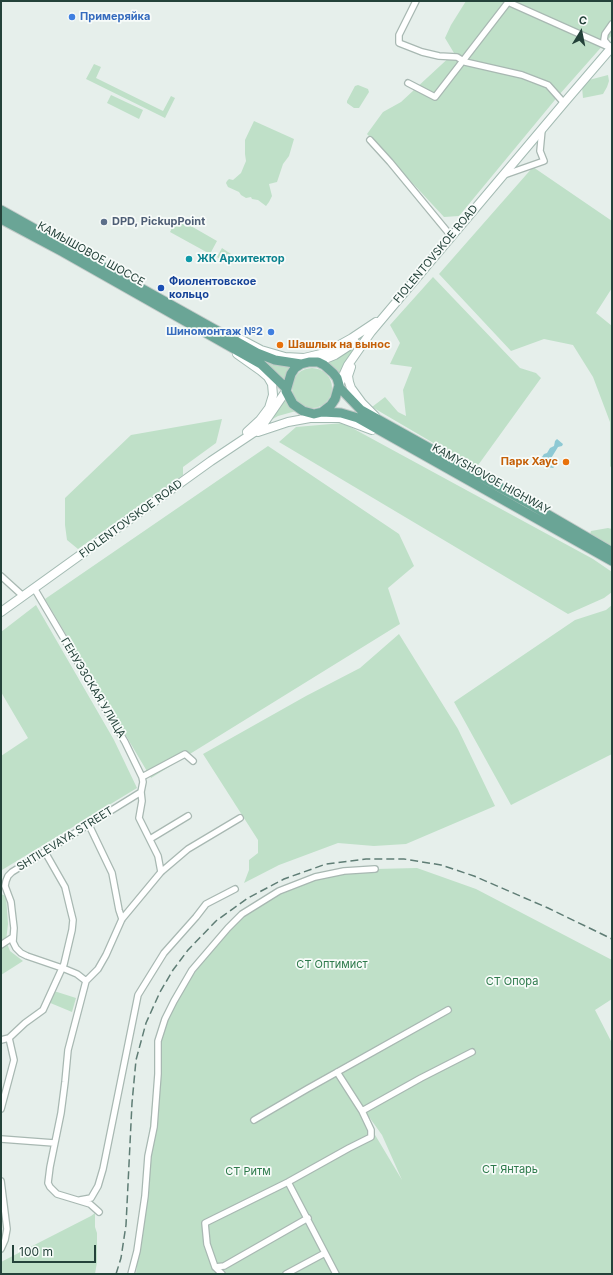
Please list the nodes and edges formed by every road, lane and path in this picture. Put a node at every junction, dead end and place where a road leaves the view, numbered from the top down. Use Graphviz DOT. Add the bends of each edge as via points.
graph roads {
  1 [pos="416,1"];
  2 [pos="508,1"];
  3 [pos="612,24"];
  4 [pos="612,48"];
  5 [pos="463,60"];
  6 [pos="408,83"];
  7 [pos="564,103"];
  8 [pos="542,129"];
  9 [pos="370,140"];
  10 [pos="502,176"];
  11 [pos="1,210"];
  12 [pos="1,219"];
  13 [pos="452,236"];
  14 [pos="383,317"];
  15 [pos="371,332"];
  16 [pos="230,338"];
  17 [pos="217,339"];
  18 [pos="365,340"];
  19 [pos="318,362"];
  20 [pos="301,364"];
  21 [pos="339,386"];
  22 [pos="286,389"];
  23 [pos="322,412"];
  24 [pos="308,413"];
  25 [pos="380,421"];
  26 [pos="262,426"];
  27 [pos="253,434"];
  28 [pos="395,439"];
  29 [pos="234,446"];
  30 [pos="612,552"];
  31 [pos="612,561"];
  32 [pos="1,576"];
  33 [pos="34,588"];
  34 [pos="23,596"];
  35 [pos="1,612"];
  36 [pos="192,761"];
  37 [pos="142,777"];
  38 [pos="141,792"];
  39 [pos="188,816"];
  40 [pos="240,818"];
  41 [pos="89,825"];
  42 [pos="150,839"];
  43 [pos="45,852"];
  44 [pos="375,869"];
  45 [pos="161,872"];
  46 [pos="235,890"];
  47 [pos="4,892"];
  48 [pos="122,919"];
  49 [pos="13,937"];
  50 [pos="1,945"];
  51 [pos="62,968"];
  52 [pos="86,981"];
  53 [pos="448,1010"];
  54 [pos="9,1038"];
  55 [pos="1,1040"];
  56 [pos="472,1052"];
  57 [pos="337,1072"];
  58 [pos="1,1109"];
  59 [pos="362,1111"];
  60 [pos="254,1120"];
  61 [pos="1,1139"];
  62 [pos="54,1143"];
  63 [pos="1,1181"];
  64 [pos="288,1182"];
  65 [pos="79,1200"];
  66 [pos="99,1212"];
  67 [pos="308,1218"];
  68 [pos="1,1249"];
  69 [pos="325,1253"];
  70 [pos="215,1267"];
  71 [pos="131,1274"];
  72 [pos="222,1274"];
  73 [pos="286,1274"];
  74 [pos="336,1274"];
  1 -- 5 [label="street" via="399,35 399,43 422,52"];
  2 -- 4 [label="street"];
  2 -- 5 [label="street"];
  3 -- 4 [label="street" via="604,40"];
  4 -- 7 [label="main road, FIOLENTOVSKOE ROAD"];
  5 -- 6 [label="street" via="435,97"];
  5 -- 7 [label="street" via="522,75 548,85"];
  7 -- 8 [label="main road, FIOLENTOVSKOE ROAD"];
  8 -- 10 [label="main road, FIOLENTOVSKOE ROAD"];
  8 -- 10 [label="street" via="540,151 544,161"];
  9 -- 13 [label="street"];
  10 -- 13 [label="main road, FIOLENTOVSKOE ROAD"];
  11 -- 16 [label="main road"];
  12 -- 17 [label="main road, КАМЫШОВОЕ ШОССЕ"];
  13 -- 14 [label="main road, FIOLENTOVSKOE ROAD"];
  14 -- 15 [label="main road, FIOLENTOVSKOE ROAD"];
  14 -- 16 [label="main road" via="325,353 304,358 285,357 261,350 239,338"];
  15 -- 18 [label="main road, FIOLENTOVSKOE ROAD"];
  15 -- 19 [label="main road, FIOLENTOVSKOE ROAD" via="335,355"];
  16 -- 20 [label="main road" via="275,360"];
  17 -- 22 [label="main road, КАМЫШОВОЕ ШОССЕ" via="261,364"];
  17 -- 29 [label="main road" via="261,371 272,384 273,395 269,408"];
  18 -- 21 [label="main road, FIOLENTOVSKOE ROAD" via="348,365"];
  18 -- 25 [label="main road" via="348,376 349,382 362,403"];
  19 -- 20 [label="main road"];
  19 -- 21 [label="main road" via="333,372"];
  20 -- 22 [label="main road" via="291,374"];
  21 -- 23 [label="main road" via="335,399"];
  21 -- 25 [label="main road, KAMYSHOVOE HIGHWAY" via="361,410"];
  22 -- 24 [label="main road, КАМЫШОВОЕ ШОССЕ" via="292,404"];
  22 -- 26 [label="main road, FIOLENTOVSKOE ROAD"];
  23 -- 24 [label="main road"];
  23 -- 28 [label="main road, KAMYSHOVOE HIGHWAY" via="342,413 358,418"];
  24 -- 26 [label="main road, FIOLENTOVSKOE ROAD"];
  25 -- 30 [label="main road, KAMYSHOVOE HIGHWAY"];
  26 -- 27 [label="main road, FIOLENTOVSKOE ROAD"];
  27 -- 28 [label="main road" via="295,420 340,418"];
  27 -- 29 [label="main road, FIOLENTOVSKOE ROAD"];
  28 -- 31 [label="main road, KAMYSHOVOE HIGHWAY"];
  29 -- 33 [label="main road, FIOLENTOVSKOE ROAD"];
  32 -- 34 [label="street"];
  33 -- 34 [label="main road, FIOLENTOVSKOE ROAD"];
  33 -- 37 [label="street, ГЕНУЭЗСКАЯ УЛИЦА" via="125,742"];
  34 -- 35 [label="main road, FIOLENTOVSKOE ROAD"];
  36 -- 37 [label="street" via="185,754"];
  37 -- 38 [label="street, ГЕНУЭЗСКАЯ УЛИЦА"];
  38 -- 41 [label="street, SHTILEVAYA STREET"];
  38 -- 42 [label="street, ГЕНУЭЗСКАЯ УЛИЦА" via="140,818"];
  39 -- 42 [label="street"];
  40 -- 45 [label="street" via="188,849"];
  41 -- 43 [label="street, SHTILEVAYA STREET"];
  41 -- 48 [label="street" via="112,873"];
  42 -- 45 [label="street, ГЕНУЭЗСКАЯ УЛИЦА" via="158,856"];
  43 -- 47 [label="street, SHTILEVAYA STREET" via="8,876"];
  43 -- 51 [label="street" via="65,887 73,920"];
  44 -- 71 [label="street" via="344,871 315,877 279,891 242,914 192,970 174,1000 158,1041 154,1128 148,1156 138,1251"];
  45 -- 48 [label="street"];
  46 -- 65 [label="street" via="206,904 164,953 138,994 103,1169 91,1198"];
  47 -- 49 [label="street" via="11,902"];
  48 -- 52 [label="street" via="98,969"];
  49 -- 50 [label="street"];
  49 -- 51 [label="street" via="16,948 21,953"];
  51 -- 52 [label="street"];
  51 -- 54 [label="street" via="44,1010"];
  52 -- 62 [label="street" via="68,1050 66,1082"];
  53 -- 57 [label="street"];
  54 -- 55 [label="street"];
  54 -- 58 [label="street" via="14,1060"];
  56 -- 59 [label="street"];
  57 -- 59 [label="street"];
  57 -- 60 [label="street"];
  59 -- 64 [label="street" via="371,1130 372,1135 369,1138"];
  61 -- 62 [label="street"];
  62 -- 65 [label="street" via="48,1178 50,1187 57,1194"];
  63 -- 68 [label="street" via="6,1229"];
  64 -- 67 [label="street"];
  64 -- 70 [label="street" via="205,1223 207,1244"];
  65 -- 66 [label="street" via="90,1204"];
  67 -- 69 [label="street"];
  67 -- 70 [label="street" via="224,1266"];
  69 -- 73 [label="street"];
  69 -- 74 [label="street"];
  70 -- 72 [label="street"];
}
